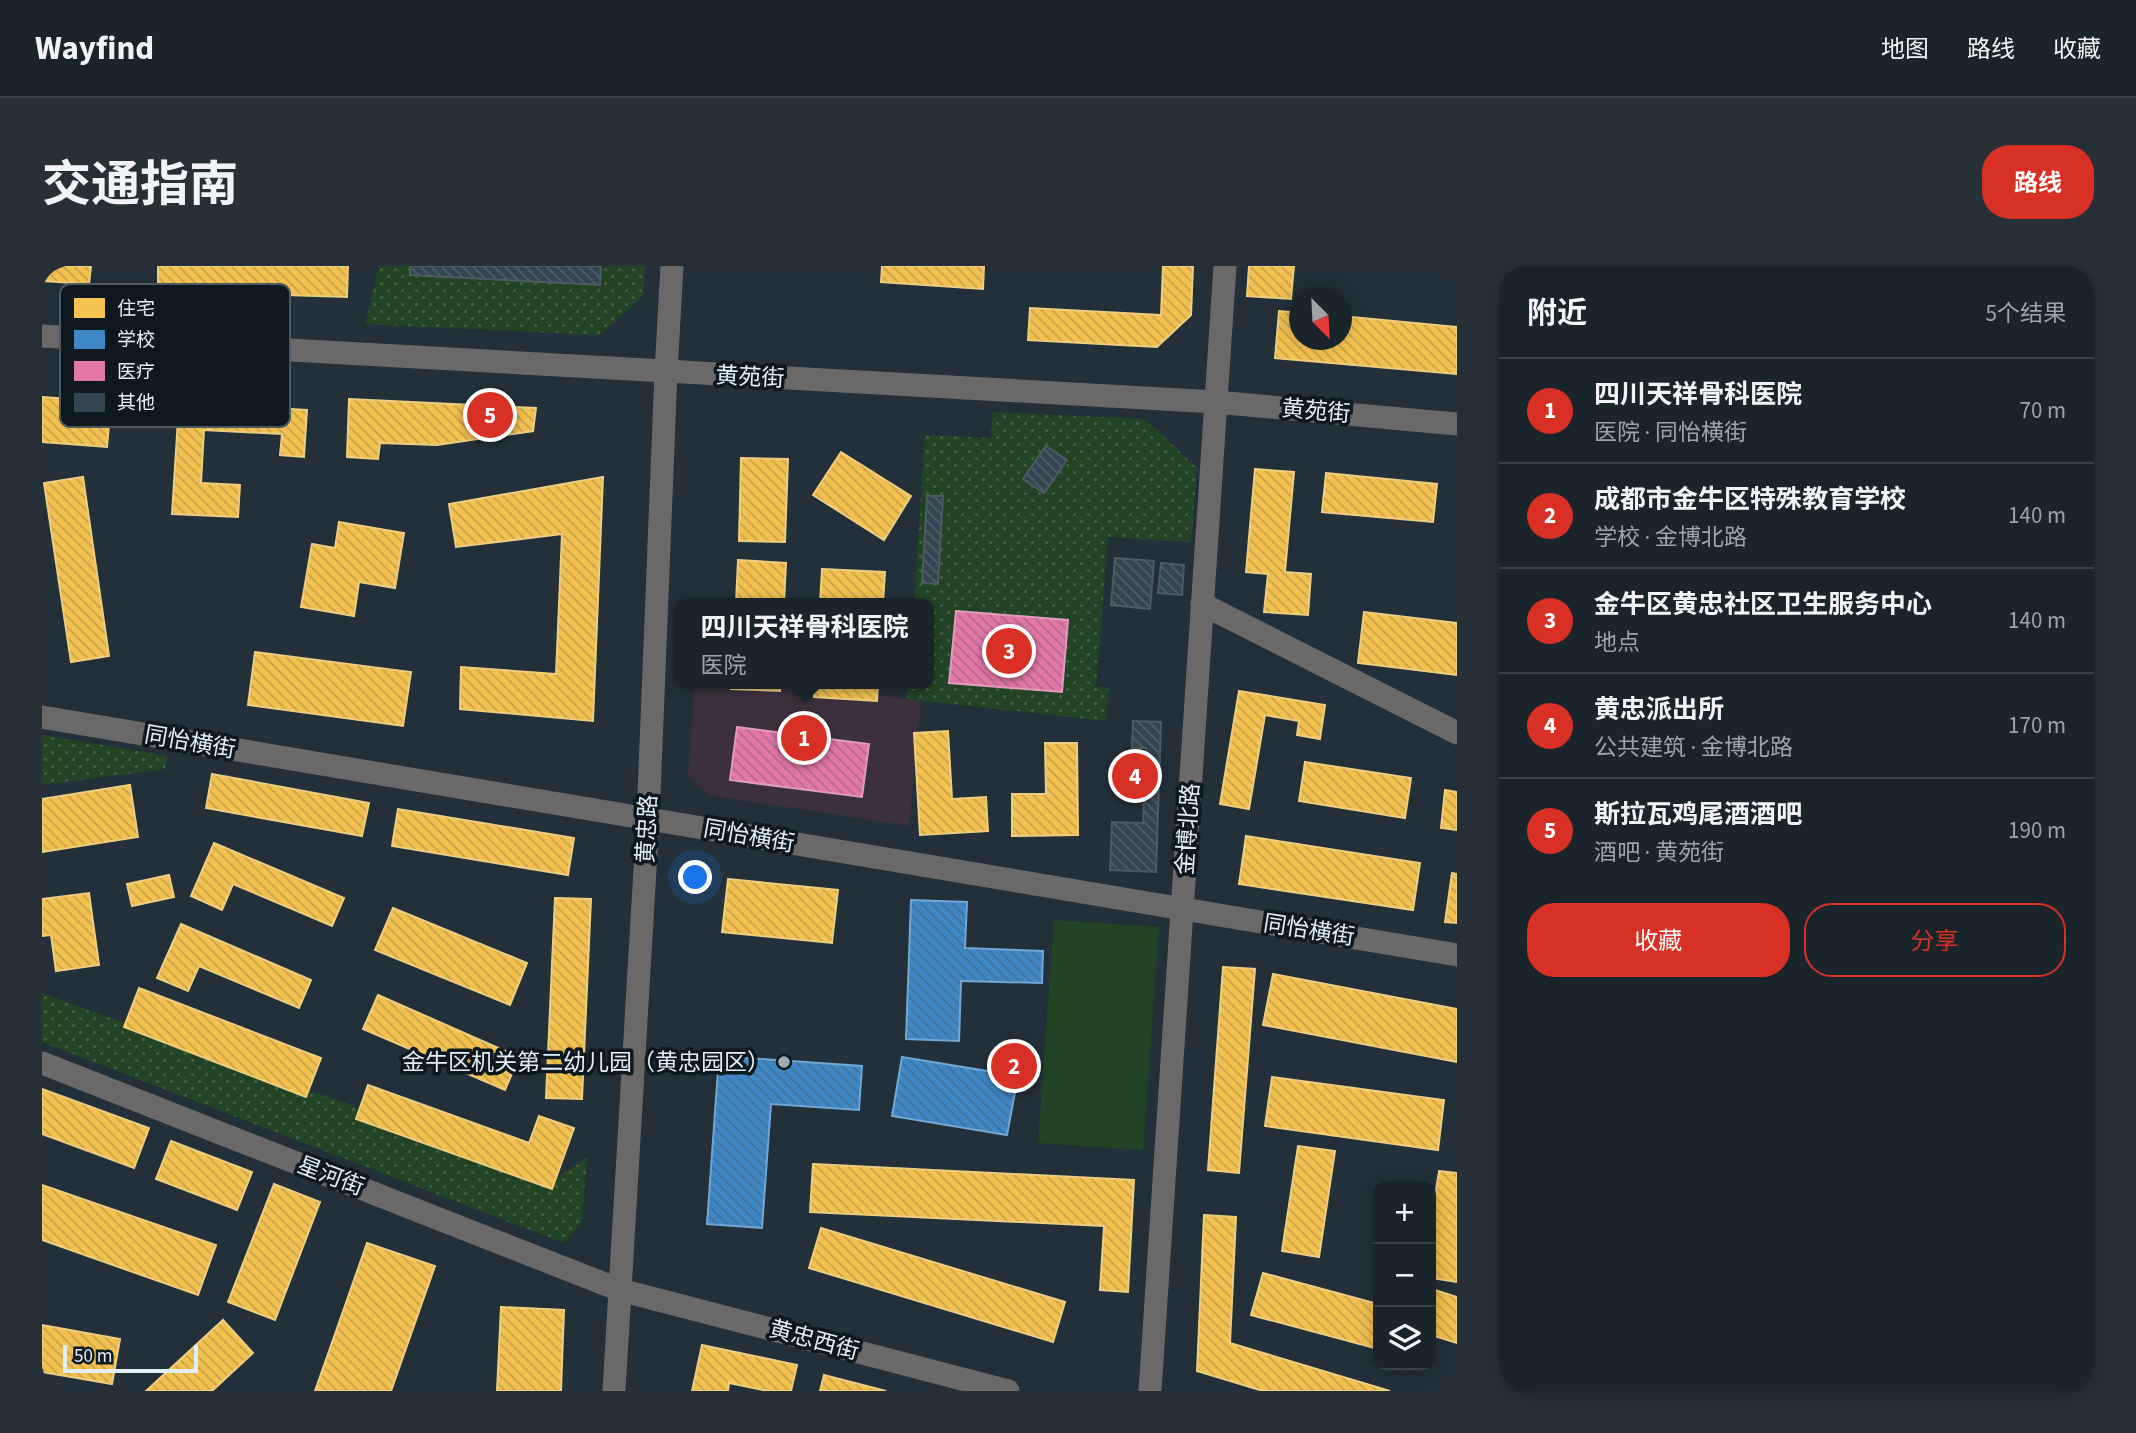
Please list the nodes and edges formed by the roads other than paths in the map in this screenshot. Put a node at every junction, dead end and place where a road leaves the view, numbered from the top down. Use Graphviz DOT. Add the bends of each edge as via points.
graph roads {
  1 [pos="672,266"];
  2 [pos="1225,266"];
  3 [pos="42,337"];
  4 [pos="60,338"];
  5 [pos="290,351"];
  6 [pos="666,372"];
  7 [pos="1216,402"];
  8 [pos="1457,424"];
  9 [pos="1202,604"];
  10 [pos="42,717"];
  11 [pos="1457,733"];
  12 [pos="648,819"];
  13 [pos="1182,909"];
  14 [pos="1457,955"];
  15 [pos="42,1063"];
  16 [pos="620,1290"];
  17 [pos="614,1391"];
  18 [pos="1009,1391"];
  19 [pos="1150,1391"];
  1 -- 6 [label="street, 黄忠路"];
  2 -- 7 [label="street, 金博北路"];
  3 -- 4 [label="street, 黄苑街"];
  5 -- 6 [label="street, 黄苑街"];
  6 -- 7 [label="street, 黄苑街"];
  6 -- 12 [label="street, 黄忠路"];
  7 -- 8 [label="street, 黄苑街"];
  7 -- 9 [label="street, 金博北路"];
  9 -- 11 [label="street"];
  9 -- 13 [label="street, 金博北路"];
  10 -- 12 [label="street, 同怡横街"];
  12 -- 13 [label="street, 同怡横街"];
  12 -- 16 [label="street, 黄忠路"];
  13 -- 14 [label="street, 同怡横街"];
  13 -- 19 [label="street, 金博北路"];
  15 -- 16 [label="street, 星河街"];
  16 -- 17 [label="street, 黄忠路"];
  16 -- 18 [label="street, 黄忠西街"];
}
